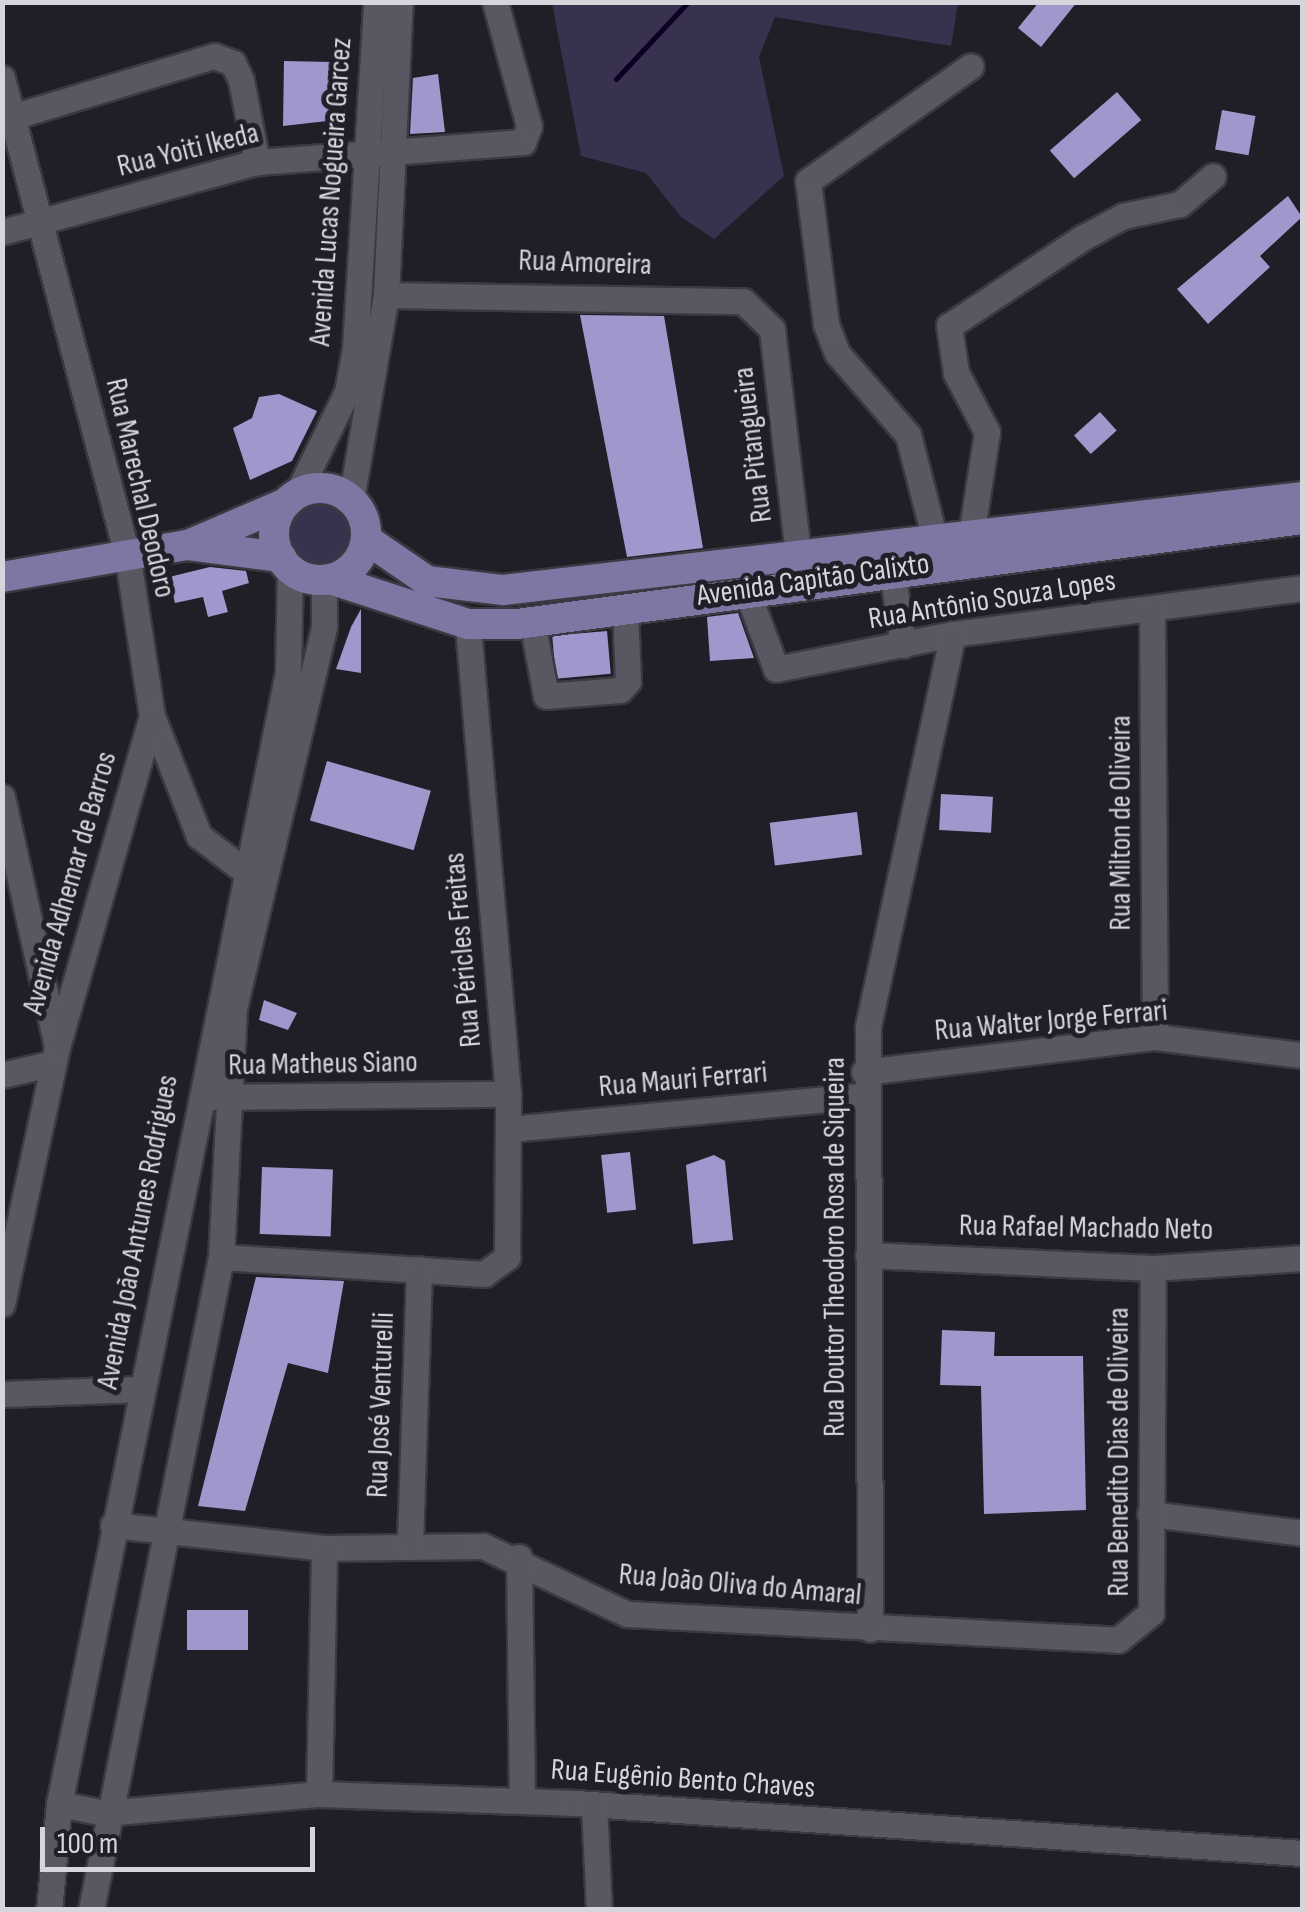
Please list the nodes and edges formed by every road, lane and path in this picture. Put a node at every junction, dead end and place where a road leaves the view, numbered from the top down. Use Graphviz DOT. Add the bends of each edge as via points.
graph roads {
  1 [pos="376,2"];
  2 [pos="400,2"];
  3 [pos="495,2"];
  4 [pos="971,66"];
  5 [pos="2,78"];
  6 [pos="14,116"];
  7 [pos="392,151"];
  8 [pos="365,152"];
  9 [pos="256,162"];
  10 [pos="1213,176"];
  11 [pos="40,223"];
  12 [pos="2,232"];
  13 [pos="386,295"];
  14 [pos="772,329"];
  15 [pos="366,351"];
  16 [pos="1302,496"];
  17 [pos="292,498"];
  18 [pos="351,500"];
  19 [pos="1302,519"];
  20 [pos="972,529"];
  21 [pos="934,536"];
  22 [pos="366,538"];
  23 [pos="188,545"];
  24 [pos="127,554"];
  25 [pos="798,554"];
  26 [pos="285,562"];
  27 [pos="892,570"];
  28 [pos="2,577"];
  29 [pos="327,579"];
  30 [pos="1302,588"];
  31 [pos="746,589"];
  32 [pos="626,608"];
  33 [pos="1152,609"];
  34 [pos="532,622"];
  35 [pos="468,624"];
  36 [pos="953,634"];
  37 [pos="902,645"];
  38 [pos="152,716"];
  39 [pos="2,796"];
  40 [pos="250,876"];
  41 [pos="1156,1037"];
  42 [pos="55,1055"];
  43 [pos="1302,1055"];
  44 [pos="2,1074"];
  45 [pos="863,1084"];
  46 [pos="508,1094"];
  47 [pos="211,1098"];
  48 [pos="510,1129"];
  49 [pos="868,1255"];
  50 [pos="222,1257"];
  51 [pos="1302,1258"];
  52 [pos="1152,1268"];
  53 [pos="419,1269"];
  54 [pos="2,1304"];
  55 [pos="140,1389"];
  56 [pos="2,1394"];
  57 [pos="1150,1514"];
  58 [pos="113,1525"];
  59 [pos="1302,1533"];
  60 [pos="165,1534"];
  61 [pos="410,1543"];
  62 [pos="324,1548"];
  63 [pos="518,1557"];
  64 [pos="870,1629"];
  65 [pos="1137,1632"];
  66 [pos="318,1794"];
  67 [pos="522,1801"];
  68 [pos="59,1804"];
  69 [pos="594,1805"];
  70 [pos="105,1812"];
  71 [pos="1302,1853"];
  72 [pos="49,1910"];
  73 [pos="91,1910"];
  74 [pos="599,1910"];
  1 -- 8 [label="street, Avenida Lucas Nogueira Garcez"];
  2 -- 7 [label="street, Avenida Lucas Nogueira Garcez"];
  3 -- 7 [label="street, Rua Yoiti Ikeda" via="530,137"];
  4 -- 21 [label="street" via="808,180 826,324 837,352 908,436"];
  5 -- 6 [label="street, Rua Marechal Deodoro"];
  6 -- 9 [label="street" via="214,56 232,62 242,80"];
  6 -- 11 [label="street, Rua Marechal Deodoro"];
  7 -- 8 [label="street, Rua Yoiti Ikeda"];
  7 -- 13 [label="street, Avenida Lucas Nogueira Garcez"];
  8 -- 9 [label="street, Rua Yoiti Ikeda"];
  8 -- 15 [label="street, Avenida Lucas Nogueira Garcez"];
  9 -- 11 [label="street, Rua Yoiti Ikeda"];
  10 -- 20 [label="street" via="1180,204 1123,216 1082,238 949,326 956,373 987,432"];
  11 -- 12 [label="street, Rua Yoiti Ikeda"];
  11 -- 24 [label="street, Rua Marechal Deodoro"];
  13 -- 14 [label="street, Rua Amoreira" via="743,301"];
  13 -- 15 [label="street, Avenida Lucas Nogueira Garcez"];
  14 -- 25 [label="street, Rua Pitangueira"];
  15 -- 17 [label="street, Avenida Lucas Nogueira Garcez"];
  15 -- 18 [label="street, Avenida Lucas Nogueira Garcez"];
  16 -- 20 [label="main road, Avenida Capitão Calixto"];
  17 -- 18 [label="main road" via="325,488"];
  17 -- 23 [label="main road"];
  17 -- 26 [label="main road" via="274,529"];
  18 -- 22 [label="main road"];
  19 -- 27 [label="main road, Avenida Capitão Calixto"];
  20 -- 21 [label="main road, Avenida Capitão Calixto"];
  21 -- 25 [label="main road, Avenida Capitão Calixto"];
  22 -- 25 [label="main road, Avenida Capitão Calixto" via="427,581 476,590"];
  22 -- 29 [label="main road" via="354,564"];
  23 -- 24 [label="main road"];
  23 -- 26 [label="main road"];
  24 -- 28 [label="main road"];
  24 -- 38 [label="street, Rua Marechal Deodoro"];
  26 -- 29 [label="main road"];
  26 -- 40 [label="street, Avenida João Antunes Rodrigues" via="288,672"];
  27 -- 31 [label="main road, Avenida Capitão Calixto"];
  27 -- 37 [label="street"];
  29 -- 35 [label="main road, Avenida Capitão Calixto"];
  29 -- 40 [label="street, Avenida João Antunes Rodrigues" via="324,626"];
  30 -- 33 [label="street, Rua Antônio Souza Lopes"];
  31 -- 32 [label="main road, Avenida Capitão Calixto"];
  31 -- 37 [label="street, Rua Antônio Souza Lopes" via="776,670"];
  32 -- 34 [label="main road, Avenida Capitão Calixto"];
  32 -- 34 [label="street" via="628,681 620,690 546,696"];
  33 -- 36 [label="street, Rua Antônio Souza Lopes"];
  33 -- 41 [label="street, Rua Milton de Oliveira"];
  34 -- 35 [label="main road, Avenida Capitão Calixto"];
  35 -- 46 [label="street, Rua Péricles Freitas"];
  36 -- 37 [label="street, Rua Antônio Souza Lopes"];
  36 -- 45 [label="street, Rua Doutor Theodoro Rosa de Siqueira"];
  38 -- 40 [label="street, Rua Marechal Deodoro" via="199,836"];
  38 -- 42 [label="street, Avenida Adhemar de Barros"];
  39 -- 42 [label="street"];
  40 -- 47 [label="street, Avenida João Antunes Rodrigues"];
  41 -- 43 [label="street, Rua Walter Jorge Ferrari"];
  41 -- 45 [label="street, Rua Walter Jorge Ferrari"];
  42 -- 44 [label="street"];
  42 -- 54 [label="street, Avenida Adhemar de Barros"];
  45 -- 48 [label="street, Rua Mauri Ferrari"];
  45 -- 49 [label="street, Rua Doutor Theodoro Rosa de Siqueira"];
  46 -- 47 [label="street, Rua Matheus Siano"];
  46 -- 48 [label="street, Rua Péricles Freitas"];
  47 -- 50 [label="street, Avenida João Antunes Rodrigues"];
  47 -- 55 [label="street, Avenida João Antunes Rodrigues"];
  48 -- 53 [label="street, Rua Péricles Freitas" via="507,1257 498,1268"];
  49 -- 52 [label="street, Rua Rafael Machado Neto"];
  49 -- 64 [label="street, Rua Doutor Theodoro Rosa de Siqueira"];
  50 -- 53 [label="street"];
  50 -- 60 [label="street, Avenida João Antunes Rodrigues"];
  51 -- 52 [label="street, Rua Rafael Machado Neto"];
  52 -- 57 [label="street, Rua Benedito Dias de Oliveira"];
  53 -- 61 [label="street, Rua José Venturelli"];
  55 -- 56 [label="street"];
  55 -- 58 [label="street, Avenida João Antunes Rodrigues"];
  57 -- 59 [label="street"];
  57 -- 65 [label="street, Rua Benedito Dias de Oliveira" via="1151,1613"];
  58 -- 60 [label="street, Rua João Oliva do Amaral"];
  58 -- 68 [label="street, Avenida João Antunes Rodrigues"];
  60 -- 62 [label="street, Rua João Oliva do Amaral"];
  60 -- 70 [label="street, Avenida João Antunes Rodrigues"];
  61 -- 62 [label="street, Rua João Oliva do Amaral"];
  61 -- 63 [label="street, Rua João Oliva do Amaral"];
  62 -- 66 [label="street"];
  63 -- 64 [label="street, Rua João Oliva do Amaral" via="581,1599 627,1614"];
  63 -- 67 [label="street"];
  64 -- 65 [label="street, Rua João Oliva do Amaral" via="1001,1640"];
  66 -- 67 [label="street, Rua Eugênio Bento Chaves"];
  66 -- 70 [label="street, Rua Eugênio Bento Chaves"];
  67 -- 69 [label="street, Rua Eugênio Bento Chaves"];
  68 -- 70 [label="street, Rua Eugênio Bento Chaves"];
  68 -- 72 [label="street, Avenida João Antunes Rodrigues"];
  69 -- 71 [label="street, Rua Eugênio Bento Chaves"];
  69 -- 74 [label="street"];
  70 -- 73 [label="street, Avenida João Antunes Rodrigues"];
}
